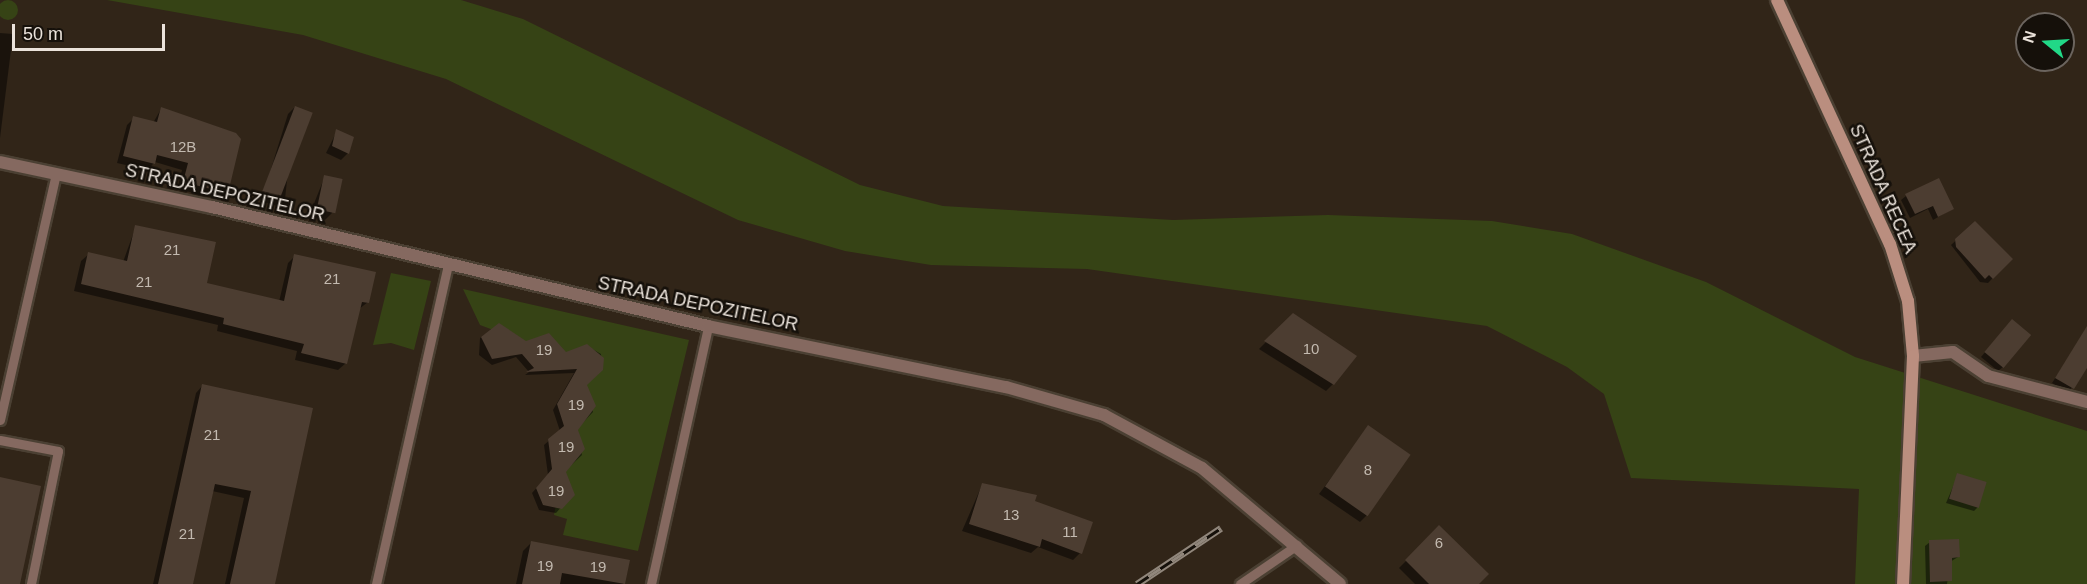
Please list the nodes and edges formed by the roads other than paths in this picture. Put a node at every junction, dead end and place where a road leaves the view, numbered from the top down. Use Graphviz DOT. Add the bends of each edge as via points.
graph roads {
  1 [pos="1777,0"];
  2 [pos="0,162"];
  3 [pos="56,173"];
  4 [pos="448,264"];
  5 [pos="708,326"];
  6 [pos="1913,356"];
  7 [pos="2087,402"];
  8 [pos="0,420"];
  9 [pos="0,440"];
  10 [pos="1297,545"];
  11 [pos="32,584"];
  12 [pos="376,584"];
  13 [pos="651,584"];
  14 [pos="1240,584"];
  15 [pos="1340,584"];
  16 [pos="1903,584"];
  1 -- 6 [label="main road, STRADA RECEA" via="1890,244 1908,302"];
  2 -- 3 [label="street, STRADA DEPOZITELOR"];
  3 -- 4 [label="street, STRADA DEPOZITELOR"];
  3 -- 8 [label="lane"];
  4 -- 5 [label="street, STRADA DEPOZITELOR"];
  4 -- 12 [label="lane"];
  5 -- 10 [label="street, STRADA DEPOZITELOR" via="1006,387 1104,415 1171,447"];
  5 -- 13 [label="lane"];
  6 -- 7 [label="street" via="1953,352 1988,376"];
  6 -- 16 [label="main road, STRADA RECEA"];
  9 -- 11 [label="lane" via="58,452"];
  10 -- 14 [label="lane"];
  10 -- 15 [label="street, STRADA DEPOZITELOR"];
}
